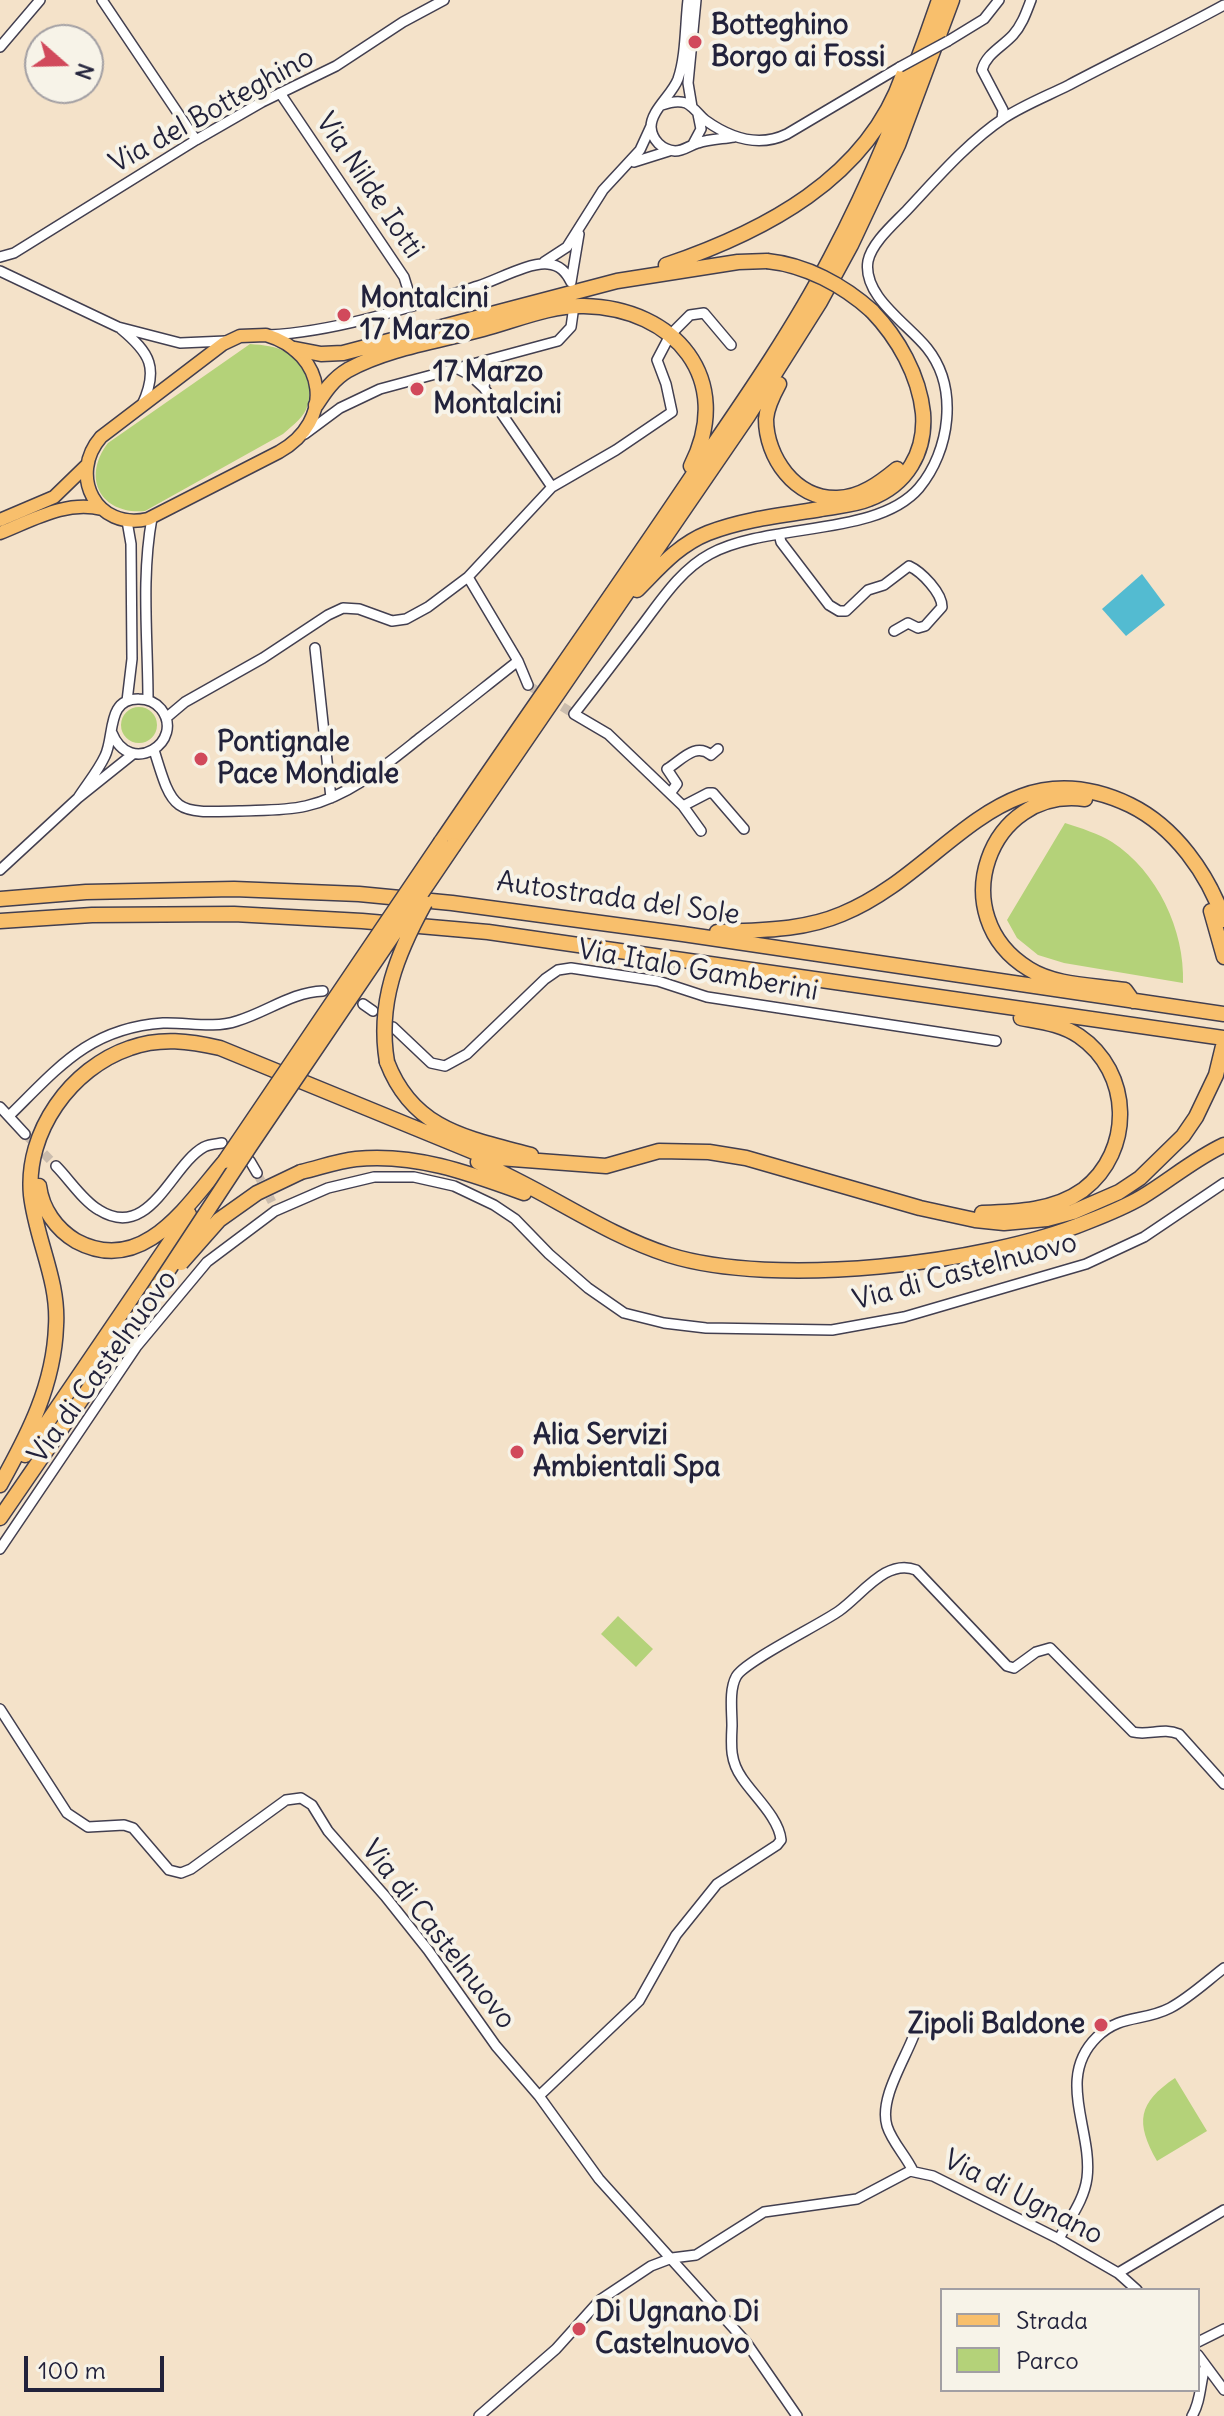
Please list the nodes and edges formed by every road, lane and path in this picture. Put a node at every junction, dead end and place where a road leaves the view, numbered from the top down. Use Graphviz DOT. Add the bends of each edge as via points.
graph roads {
  1 [pos="40,0"];
  2 [pos="102,0"];
  3 [pos="444,0"];
  4 [pos="688,0"];
  5 [pos="696,0"];
  6 [pos="939,0"];
  7 [pos="952,0"];
  8 [pos="999,0"];
  9 [pos="1031,0"];
  10 [pos="1224,5"];
  11 [pos="931,22"];
  12 [pos="0,47"];
  13 [pos="280,93"];
  14 [pos="662,105"];
  15 [pos="695,110"];
  16 [pos="1002,119"];
  17 [pos="651,126"];
  18 [pos="734,137"];
  19 [pos="196,140"];
  20 [pos="693,144"];
  21 [pos="671,150"];
  22 [pos="630,164"];
  23 [pos="580,229"];
  24 [pos="0,257"];
  25 [pos="540,264"];
  26 [pos="769,265"];
  27 [pos="0,271"];
  28 [pos="617,281"];
  29 [pos="820,302"];
  30 [pos="406,307"];
  31 [pos="573,313"];
  32 [pos="870,313"];
  33 [pos="538,314"];
  34 [pos="118,327"];
  35 [pos="266,335"];
  36 [pos="229,341"];
  37 [pos="731,345"];
  38 [pos="295,349"];
  39 [pos="492,359"];
  40 [pos="457,369"];
  41 [pos="484,388"];
  42 [pos="316,405"];
  43 [pos="141,407"];
  44 [pos="300,438"];
  45 [pos="87,465"];
  46 [pos="552,487"];
  47 [pos="102,509"];
  48 [pos="152,518"];
  49 [pos="0,520"];
  50 [pos="127,521"];
  51 [pos="660,524"];
  52 [pos="0,533"];
  53 [pos="779,534"];
  54 [pos="468,577"];
  55 [pos="616,609"];
  56 [pos="894,631"];
  57 [pos="315,648"];
  58 [pos="518,661"];
  59 [pos="528,685"];
  60 [pos="148,700"];
  61 [pos="127,701"];
  62 [pos="166,718"];
  63 [pos="112,733"];
  64 [pos="718,749"];
  65 [pos="154,750"];
  66 [pos="133,754"];
  67 [pos="671,792"];
  68 [pos="78,798"];
  69 [pos="331,798"];
  70 [pos="683,806"];
  71 [pos="744,829"];
  72 [pos="701,831"];
  73 [pos="448,844"];
  74 [pos="0,870"];
  75 [pos="0,899"];
  76 [pos="1224,920"];
  77 [pos="0,921"];
  78 [pos="683,934"];
  79 [pos="1224,957"];
  80 [pos="323,991"];
  81 [pos="1133,1001"];
  82 [pos="363,1004"];
  83 [pos="997,1005"];
  84 [pos="373,1011"];
  85 [pos="1224,1014"];
  86 [pos="393,1027"];
  87 [pos="996,1041"];
  88 [pos="1223,1045"];
  89 [pos="1224,1076"];
  90 [pos="0,1107"];
  91 [pos="9,1116"];
  92 [pos="25,1134"];
  93 [pos="222,1143"];
  94 [pos="1224,1145"];
  95 [pos="225,1161"];
  96 [pos="250,1161"];
  97 [pos="562,1163"];
  98 [pos="56,1166"];
  99 [pos="257,1173"];
  100 [pos="1224,1183"];
  101 [pos="566,1207"];
  102 [pos="1114,1210"];
  103 [pos="943,1213"];
  104 [pos="127,1333"];
  105 [pos="0,1485"];
  106 [pos="0,1492"];
  107 [pos="0,1518"];
  108 [pos="0,1549"];
  109 [pos="0,1709"];
  110 [pos="1224,1784"];
  111 [pos="1224,1968"];
  112 [pos="918,2024"];
  113 [pos="539,2096"];
  114 [pos="913,2171"];
  115 [pos="1224,2210"];
  116 [pos="1059,2239"];
  117 [pos="672,2258"];
  118 [pos="1118,2273"];
  119 [pos="1135,2288"];
  120 [pos="1224,2329"];
  121 [pos="1200,2341"];
  122 [pos="1200,2358"];
  123 [pos="1205,2367"];
  124 [pos="1224,2390"];
  125 [pos="479,2416"];
  126 [pos="797,2416"];
  127 [pos="1192,2416"];
  1 -- 12 [label="street"];
  2 -- 19 [label="street"];
  3 -- 13 [label="street, Via del Botteghino" via="323,74"];
  4 -- 14 [label="street" via="679,76"];
  5 -- 15 [label="street" via="688,83"];
  6 -- 11 [label="highway"];
  7 -- 29 [label="highway" via="898,145"];
  8 -- 18 [label="street, bridge" via="984,19 782,136 762,141"];
  9 -- 16 [label="street" via="1024,20 982,70 1003,110"];
  10 -- 16 [label="street"];
  11 -- 28 [label="highway" via="884,115 825,184 757,229"];
  11 -- 51 [label="highway" via="903,104 831,257 758,379"];
  13 -- 19 [label="street, Via del Botteghino"];
  13 -- 30 [label="street, Via Nilde Iotti" via="404,277"];
  14 -- 15 [label="street" via="674,101"];
  14 -- 17 [label="street"];
  15 -- 18 [label="street"];
  15 -- 20 [label="street" via="701,129"];
  16 -- 53 [label="street" via="941,173 869,257 867,274 874,290 929,350 942,379 948,418 932,471 896,507 873,517"];
  17 -- 21 [label="street" via="657,142"];
  17 -- 22 [label="street"];
  18 -- 20 [label="street"];
  19 -- 24 [label="street, Via del Botteghino"];
  20 -- 21 [label="street"];
  21 -- 22 [label="street"];
  22 -- 23 [label="street" via="603,190"];
  23 -- 25 [label="street" via="565,250"];
  23 -- 25 [label="street" via="571,282 561,268"];
  25 -- 30 [label="street"];
  26 -- 28 [label="highway" via="724,263"];
  26 -- 32 [label="highway, bridge" via="791,265 817,275 854,296"];
  26 -- 33 [label="highway" via="680,275"];
  27 -- 34 [label="street"];
  28 -- 38 [label="highway" via="350,352"];
  29 -- 32 [label="highway" via="811,331 771,398 766,416 777,463 793,482 816,495 838,498 879,484 911,450 912,400 896,353"];
  29 -- 55 [label="highway"];
  30 -- 35 [label="street" via="318,330"];
  31 -- 39 [label="street" via="571,327 560,340"];
  32 -- 55 [label="highway" via="899,346 921,399 924,428 919,454 907,474 868,500 755,520 693,539"];
  33 -- 42 [label="highway" via="353,367 333,380"];
  33 -- 51 [label="highway" via="583,306 627,315 665,330 694,362 706,396 704,433"];
  34 -- 36 [label="street" via="180,343"];
  34 -- 43 [label="street" via="142,348 150,365 151,380"];
  35 -- 36 [label="main road"];
  35 -- 38 [label="main road"];
  36 -- 43 [label="main road"];
  37 -- 46 [label="street" via="704,313 690,315 671,334 657,360 672,412"];
  38 -- 42 [label="main road" via="313,374"];
  39 -- 40 [label="street"];
  39 -- 41 [label="street"];
  40 -- 41 [label="street"];
  40 -- 44 [label="street" via="361,397"];
  41 -- 46 [label="street"];
  42 -- 44 [label="main road"];
  43 -- 45 [label="main road" via="101,437"];
  44 -- 48 [label="main road"];
  45 -- 47 [label="main road" via="88,485"];
  45 -- 49 [label="main road" via="54,497"];
  46 -- 54 [label="street"];
  47 -- 50 [label="main road"];
  47 -- 52 [label="main road" via="64,509"];
  48 -- 50 [label="main road"];
  48 -- 60 [label="street"];
  50 -- 61 [label="street" via="132,659"];
  51 -- 73 [label="highway"];
  53 -- 56 [label="street" via="829,605 839,611 903,569 915,569 941,597 942,607 925,626 908,623"];
  53 -- 67 [label="street" via="722,548 689,569 574,714 608,734"];
  54 -- 58 [label="street"];
  54 -- 62 [label="street" via="406,619 392,621 359,609 335,611"];
  55 -- 73 [label="highway"];
  57 -- 69 [label="street"];
  58 -- 59 [label="street"];
  58 -- 69 [label="street" via="376,772"];
  60 -- 61 [label="street"];
  60 -- 62 [label="street"];
  61 -- 63 [label="street" via="115,713"];
  62 -- 65 [label="street" via="165,736"];
  63 -- 66 [label="street" via="121,748"];
  63 -- 68 [label="street" via="106,755"];
  64 -- 67 [label="street" via="711,755 699,748 667,769 677,784"];
  65 -- 66 [label="street"];
  65 -- 69 [label="street" via="173,800 184,810 288,809"];
  66 -- 68 [label="street"];
  67 -- 70 [label="street"];
  68 -- 74 [label="street"];
  70 -- 71 [label="street" via="713,793"];
  70 -- 72 [label="street"];
  73 -- 95 [label="highway, bridge"];
  73 -- 97 [label="highway, bridge" via="394,967 383,1024 387,1062 404,1097 435,1123"];
  73 -- 104 [label="highway, bridge"];
  75 -- 78 [label="highway, Autostrada del Sole" via="219,889 359,894"];
  76 -- 78 [label="highway" via="1191,858 1158,823 1112,798 1067,789 1034,792 1001,804 880,895 841,915 791,929"];
  77 -- 83 [label="highway, Autostrada del Sole" via="234,914 362,921 573,942"];
  78 -- 81 [label="highway, Autostrada del Sole"];
  79 -- 81 [label="highway" via="1213,914 1196,881 1149,826 1123,810 1088,799 1052,801 1030,810 999,837 984,872 983,906 995,937 1035,972 1125,990"];
  80 -- 91 [label="street" via="306,991 235,1022 134,1025 97,1039"];
  81 -- 85 [label="highway, Autostrada del Sole"];
  82 -- 84 [label="street"];
  83 -- 88 [label="highway, Autostrada del Sole"];
  83 -- 103 [label="highway" via="1007,1016 1058,1025 1100,1055 1121,1107 1117,1141 1099,1175 1056,1204 1018,1212"];
  86 -- 87 [label="street, Via Italo Gamberini" via="431,1063 445,1066 467,1054 545,979 571,968 658,981 707,997"];
  88 -- 103 [label="highway" via="1206,1099 1183,1136 1147,1173 1119,1192 1073,1212 1023,1223"];
  89 -- 102 [label="highway" via="1202,1123 1182,1150"];
  90 -- 91 [label="street"];
  91 -- 92 [label="street"];
  93 -- 98 [label="street" via="196,1153 154,1202 127,1217 97,1210"];
  94 -- 102 [label="highway"];
  95 -- 101 [label="highway" via="164,1231 122,1251 100,1250 71,1238 48,1213 38,1176 44,1140 64,1102 93,1074 131,1052 194,1047 250,1065 499,1171"];
  95 -- 106 [label="highway"];
  96 -- 99 [label="street"];
  97 -- 103 [label="highway" via="606,1166 659,1151 709,1152"];
  97 -- 105 [label="highway" via="471,1152 220,1048 157,1042 130,1048 90,1070 49,1117 36,1150 31,1194 55,1299 55,1343 37,1414"];
  100 -- 108 [label="street, Via di Castelnuovo" via="1144,1237 1086,1264 904,1317 832,1330 706,1328 624,1313 588,1288 515,1219 454,1186 414,1177 374,1177 328,1188 274,1207 207,1262 137,1346"];
  101 -- 102 [label="highway" via="611,1233 669,1255 720,1267 788,1270 969,1254 1036,1241"];
  101 -- 104 [label="highway, bridge" via="441,1165 396,1158 353,1159 301,1172 257,1193 219,1220"];
  104 -- 107 [label="highway"];
  109 -- 113 [label="street, Via di Castelnuovo" via="67,1813 88,1827 133,1828 175,1873 191,1869 286,1800 307,1800"];
  110 -- 113 [label="street" via="1179,1734 1133,1732 1050,1648 1014,1668 1007,1666 916,1570 906,1566 885,1572 843,1609 736,1677 732,1760 775,1822 781,1840 717,1884 676,1935 639,2001"];
  111 -- 116 [label="street" via="1168,2009 1114,2024 1086,2052 1076,2085 1087,2176"];
  112 -- 114 [label="street" via="886,2111 889,2131"];
  113 -- 117 [label="street, Via di Castelnuovo" via="599,2179"];
  114 -- 116 [label="street, Via di Ugnano"];
  114 -- 117 [label="street, Via di Ugnano" via="857,2199 764,2212 701,2253"];
  115 -- 118 [label="street"];
  116 -- 118 [label="street, Via di Ugnano"];
  117 -- 125 [label="street, Via di Ugnano" via="600,2300 556,2349"];
  117 -- 126 [label="street, Via di Castelnuovo" via="746,2342"];
  118 -- 119 [label="street, Via di Ugnano"];
  120 -- 121 [label="street"];
  122 -- 123 [label="street"];
  123 -- 124 [label="street"];
  123 -- 127 [label="street"];
}
